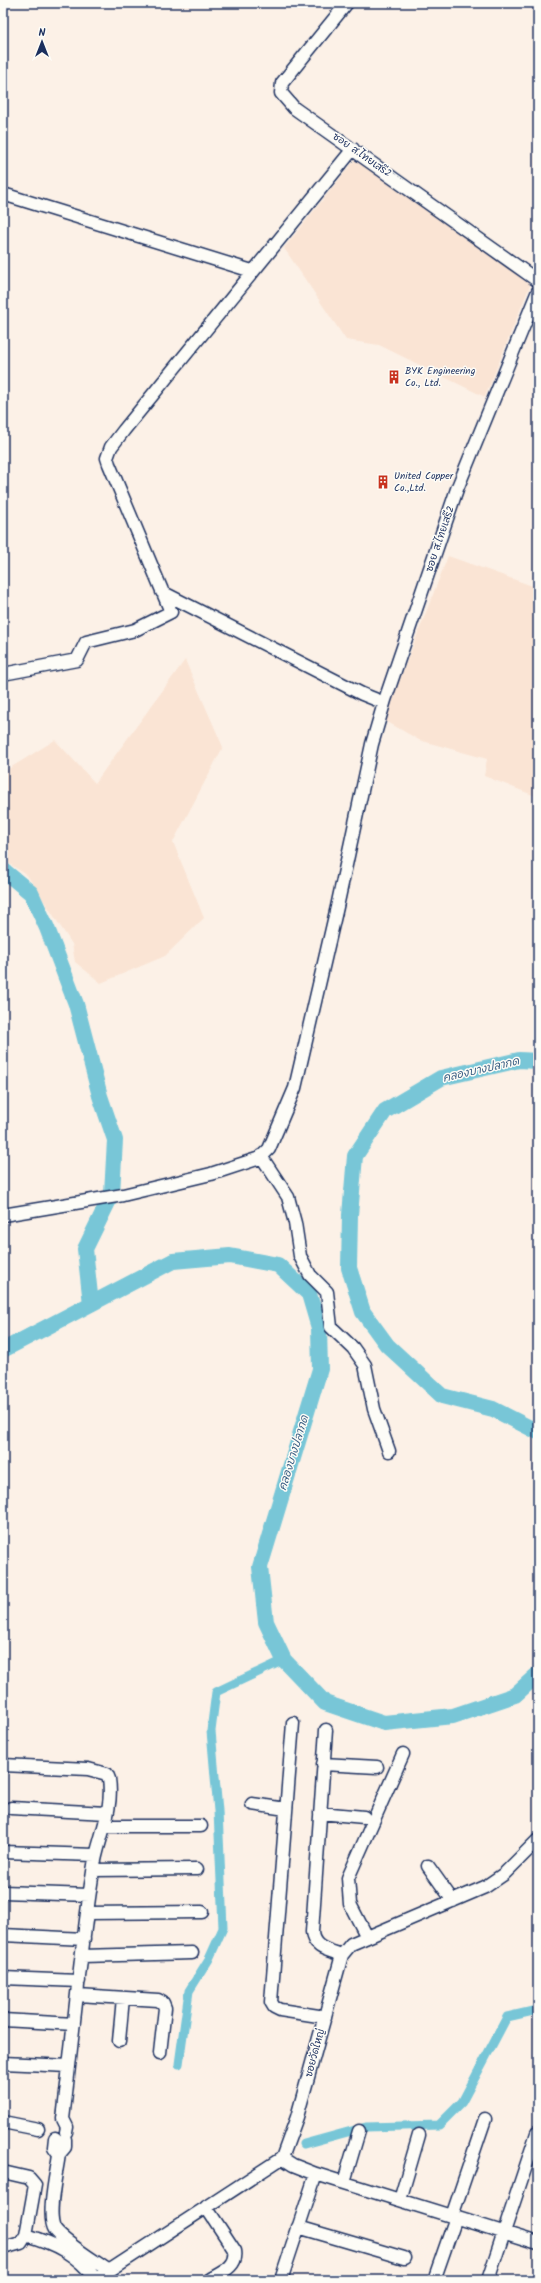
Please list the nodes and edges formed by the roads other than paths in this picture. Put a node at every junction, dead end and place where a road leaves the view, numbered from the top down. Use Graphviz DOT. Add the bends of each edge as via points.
graph roads {
  1 [pos="347,3"];
  2 [pos="353,149"];
  3 [pos="3,194"];
  4 [pos="252,271"];
  5 [pos="538,281"];
  6 [pos="538,291"];
  7 [pos="162,592"];
  8 [pos="3,674"];
  9 [pos="385,700"];
  10 [pos="261,1156"];
  11 [pos="3,1215"];
  12 [pos="389,1451"];
  13 [pos="293,1723"];
  14 [pos="326,1730"];
  15 [pos="403,1754"];
  16 [pos="323,1764"];
  17 [pos="3,1765"];
  18 [pos="377,1766"];
  19 [pos="252,1804"];
  20 [pos="11,1808"];
  21 [pos="286,1808"];
  22 [pos="107,1813"];
  23 [pos="320,1813"];
  24 [pos="364,1817"];
  25 [pos="106,1826"];
  26 [pos="201,1826"];
  27 [pos="538,1840"];
  28 [pos="3,1852"];
  29 [pos="96,1856"];
  30 [pos="428,1866"];
  31 [pos="197,1869"];
  32 [pos="93,1870"];
  33 [pos="3,1892"];
  34 [pos="90,1895"];
  35 [pos="453,1901"];
  36 [pos="202,1912"];
  37 [pos="87,1913"];
  38 [pos="3,1935"];
  39 [pos="367,1937"];
  40 [pos="84,1939"];
  41 [pos="192,1954"];
  42 [pos="82,1956"];
  43 [pos="342,1956"];
  44 [pos="3,1978"];
  45 [pos="79,1981"];
  46 [pos="78,1995"];
  47 [pos="123,1998"];
  48 [pos="325,2016"];
  49 [pos="3,2020"];
  50 [pos="74,2024"];
  51 [pos="119,2040"];
  52 [pos="160,2053"];
  53 [pos="3,2063"];
  54 [pos="69,2066"];
  55 [pos="485,2119"];
  56 [pos="3,2122"];
  57 [pos="38,2129"];
  58 [pos="359,2131"];
  59 [pos="537,2133"];
  60 [pos="419,2135"];
  61 [pos="282,2158"];
  62 [pos="3,2172"];
  63 [pos="316,2174"];
  64 [pos="344,2182"];
  65 [pos="400,2200"];
  66 [pos="206,2207"];
  67 [pos="454,2216"];
  68 [pos="298,2227"];
  69 [pos="504,2233"];
  70 [pos="26,2235"];
  71 [pos="538,2243"];
  72 [pos="3,2248"];
  73 [pos="404,2258"];
  74 [pos="109,2271"];
  75 [pos="284,2279"];
  76 [pos="96,2280"];
  77 [pos="209,2280"];
  78 [pos="434,2280"];
  79 [pos="488,2280"];
  1 -- 2 [label="street, ซอย ส.ไทยเสรี2" via="282,83 280,89 284,98 294,108"];
  2 -- 4 [label="street"];
  2 -- 5 [label="street, ซอย ส.ไทยเสรี2"];
  3 -- 4 [label="street"];
  4 -- 7 [label="street" via="108,452 108,464"];
  6 -- 9 [label="street, ซอย ส.ไทยเสรี2" via="458,489"];
  7 -- 8 [label="street" via="171,612 141,627 86,642 77,660"];
  7 -- 9 [label="street" via="362,694 382,702"];
  9 -- 10 [label="street, ซอย ส.ไทยเสรี2" via="372,744 295,1088 269,1149"];
  10 -- 11 [label="street" via="211,1174 123,1195"];
  10 -- 12 [label="street" via="288,1197 300,1256 310,1275 327,1292 331,1327 353,1348 365,1365 374,1409"];
  13 -- 21 [label="street"];
  14 -- 16 [label="street"];
  15 -- 39 [label="street" via="348,1878 350,1904"];
  16 -- 18 [label="street"];
  16 -- 23 [label="street"];
  17 -- 22 [label="street" via="88,1769 106,1774 110,1784"];
  19 -- 21 [label="street"];
  20 -- 22 [label="street"];
  21 -- 48 [label="street" via="271,2002 280,2010"];
  22 -- 25 [label="street"];
  23 -- 24 [label="street"];
  23 -- 43 [label="street" via="313,1940 317,1945"];
  25 -- 26 [label="street"];
  25 -- 29 [label="street"];
  27 -- 35 [label="street, ซอยวัดใหญ่" via="504,1874 485,1887"];
  28 -- 29 [label="street"];
  29 -- 32 [label="street"];
  30 -- 35 [label="street"];
  31 -- 32 [label="street"];
  32 -- 34 [label="street"];
  33 -- 34 [label="street"];
  34 -- 37 [label="street"];
  35 -- 39 [label="street, ซอยวัดใหญ่"];
  36 -- 37 [label="street"];
  37 -- 40 [label="street"];
  38 -- 40 [label="street"];
  39 -- 43 [label="street, ซอยวัดใหญ่" via="351,1944"];
  40 -- 42 [label="street"];
  41 -- 42 [label="street"];
  42 -- 45 [label="street"];
  43 -- 48 [label="street, ซอยวัดใหญ่"];
  44 -- 45 [label="street"];
  45 -- 46 [label="street"];
  46 -- 47 [label="street"];
  46 -- 50 [label="street"];
  47 -- 51 [label="street"];
  47 -- 52 [label="street" via="158,2000 163,2003 165,2008"];
  48 -- 61 [label="street, ซอยวัดใหญ่" via="297,2117"];
  49 -- 50 [label="street"];
  50 -- 54 [label="street"];
  53 -- 54 [label="street"];
  54 -- 74 [label="street" via="63,2119 67,2127 54,2147 59,2154 51,2213 55,2230"];
  55 -- 67 [label="street"];
  56 -- 57 [label="street"];
  58 -- 64 [label="street"];
  59 -- 69 [label="street"];
  60 -- 65 [label="street"];
  61 -- 63 [label="street" via="292,2165"];
  61 -- 66 [label="street"];
  62 -- 70 [label="street" via="29,2178 35,2185"];
  63 -- 64 [label="street"];
  63 -- 68 [label="street"];
  64 -- 65 [label="street"];
  65 -- 67 [label="street"];
  66 -- 74 [label="street"];
  66 -- 77 [label="street" via="236,2255 232,2266"];
  67 -- 69 [label="street"];
  67 -- 78 [label="street"];
  68 -- 73 [label="street"];
  68 -- 75 [label="street"];
  69 -- 71 [label="street"];
  69 -- 79 [label="street"];
  70 -- 72 [label="street" via="21,2243"];
  70 -- 76 [label="street" via="73,2254"];
  74 -- 76 [label="street"];
}
